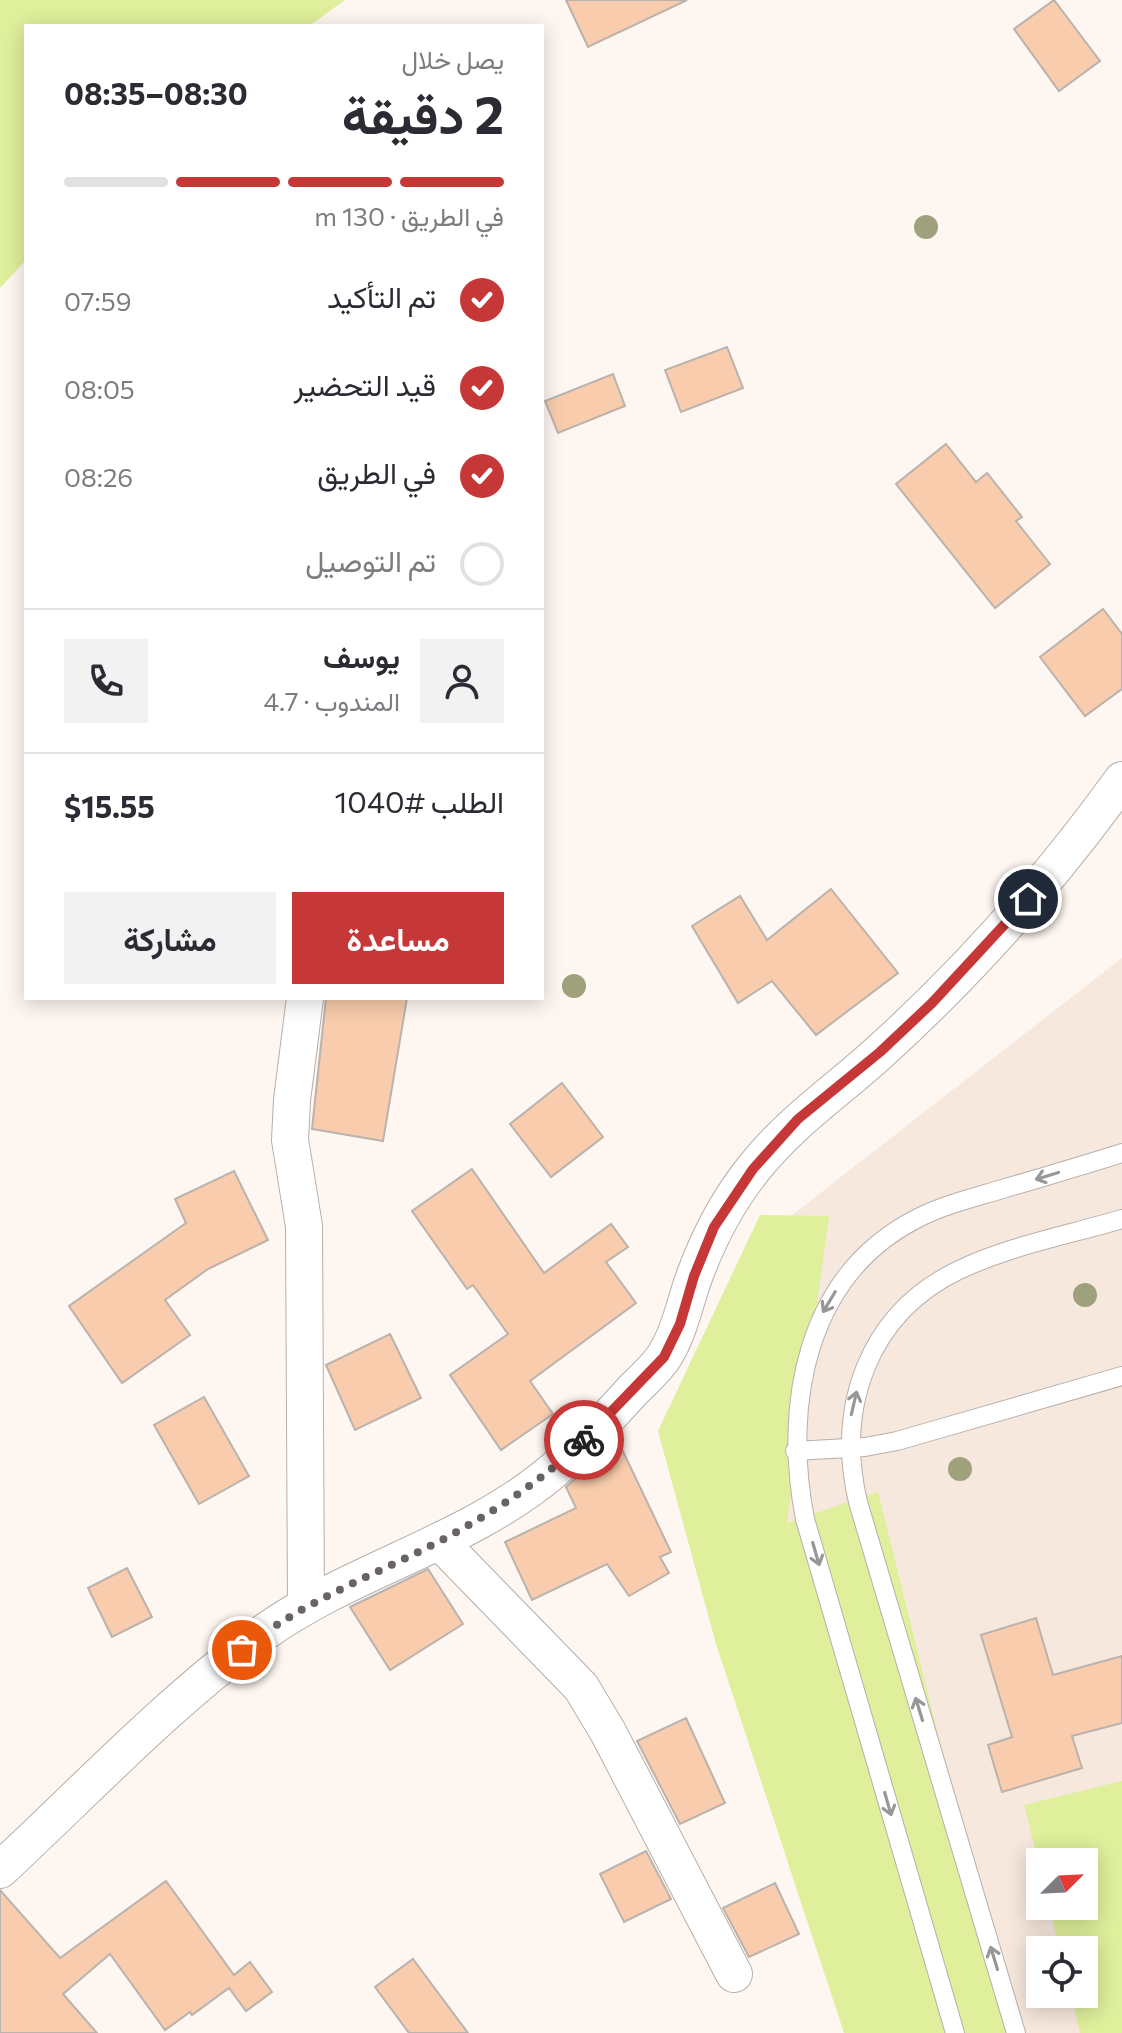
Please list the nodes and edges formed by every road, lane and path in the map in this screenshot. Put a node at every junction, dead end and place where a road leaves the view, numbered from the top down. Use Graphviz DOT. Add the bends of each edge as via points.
graph roads {
  1 [pos="1122,780"];
  2 [pos="305,1000"];
  3 [pos="1122,1153"];
  4 [pos="1122,1219"];
  5 [pos="1122,1376"];
  6 [pos="849,1448"];
  7 [pos="795,1451"];
  8 [pos="439,1541"];
  9 [pos="306,1606"];
  10 [pos="0,1870"];
  11 [pos="734,1974"];
  12 [pos="955,2033"];
  13 [pos="1016,2033"];
  1 -- 8 [label="street" via="1081,837 983,950 880,1052 798,1119 753,1169 714,1227 664,1357 552,1472"];
  2 -- 9 [label="street" via="290,1140 304,1226"];
  3 -- 7 [label="lane, one-way" via="943,1207 872,1249 836,1291 811,1341 799,1391"];
  6 -- 4 [label="lane, one-way" via="850,1420 865,1367 894,1320 913,1301 984,1260"];
  5 -- 6 [label="lane" via="897,1441"];
  6 -- 7 [label="lane"];
  13 -- 6 [label="lane, one-way" via="858,1502"];
  7 -- 12 [label="lane, one-way" via="805,1519"];
  8 -- 9 [label="street"];
  8 -- 11 [label="street" via="581,1687"];
  9 -- 10 [label="street" via="261,1635 186,1697"];
}
